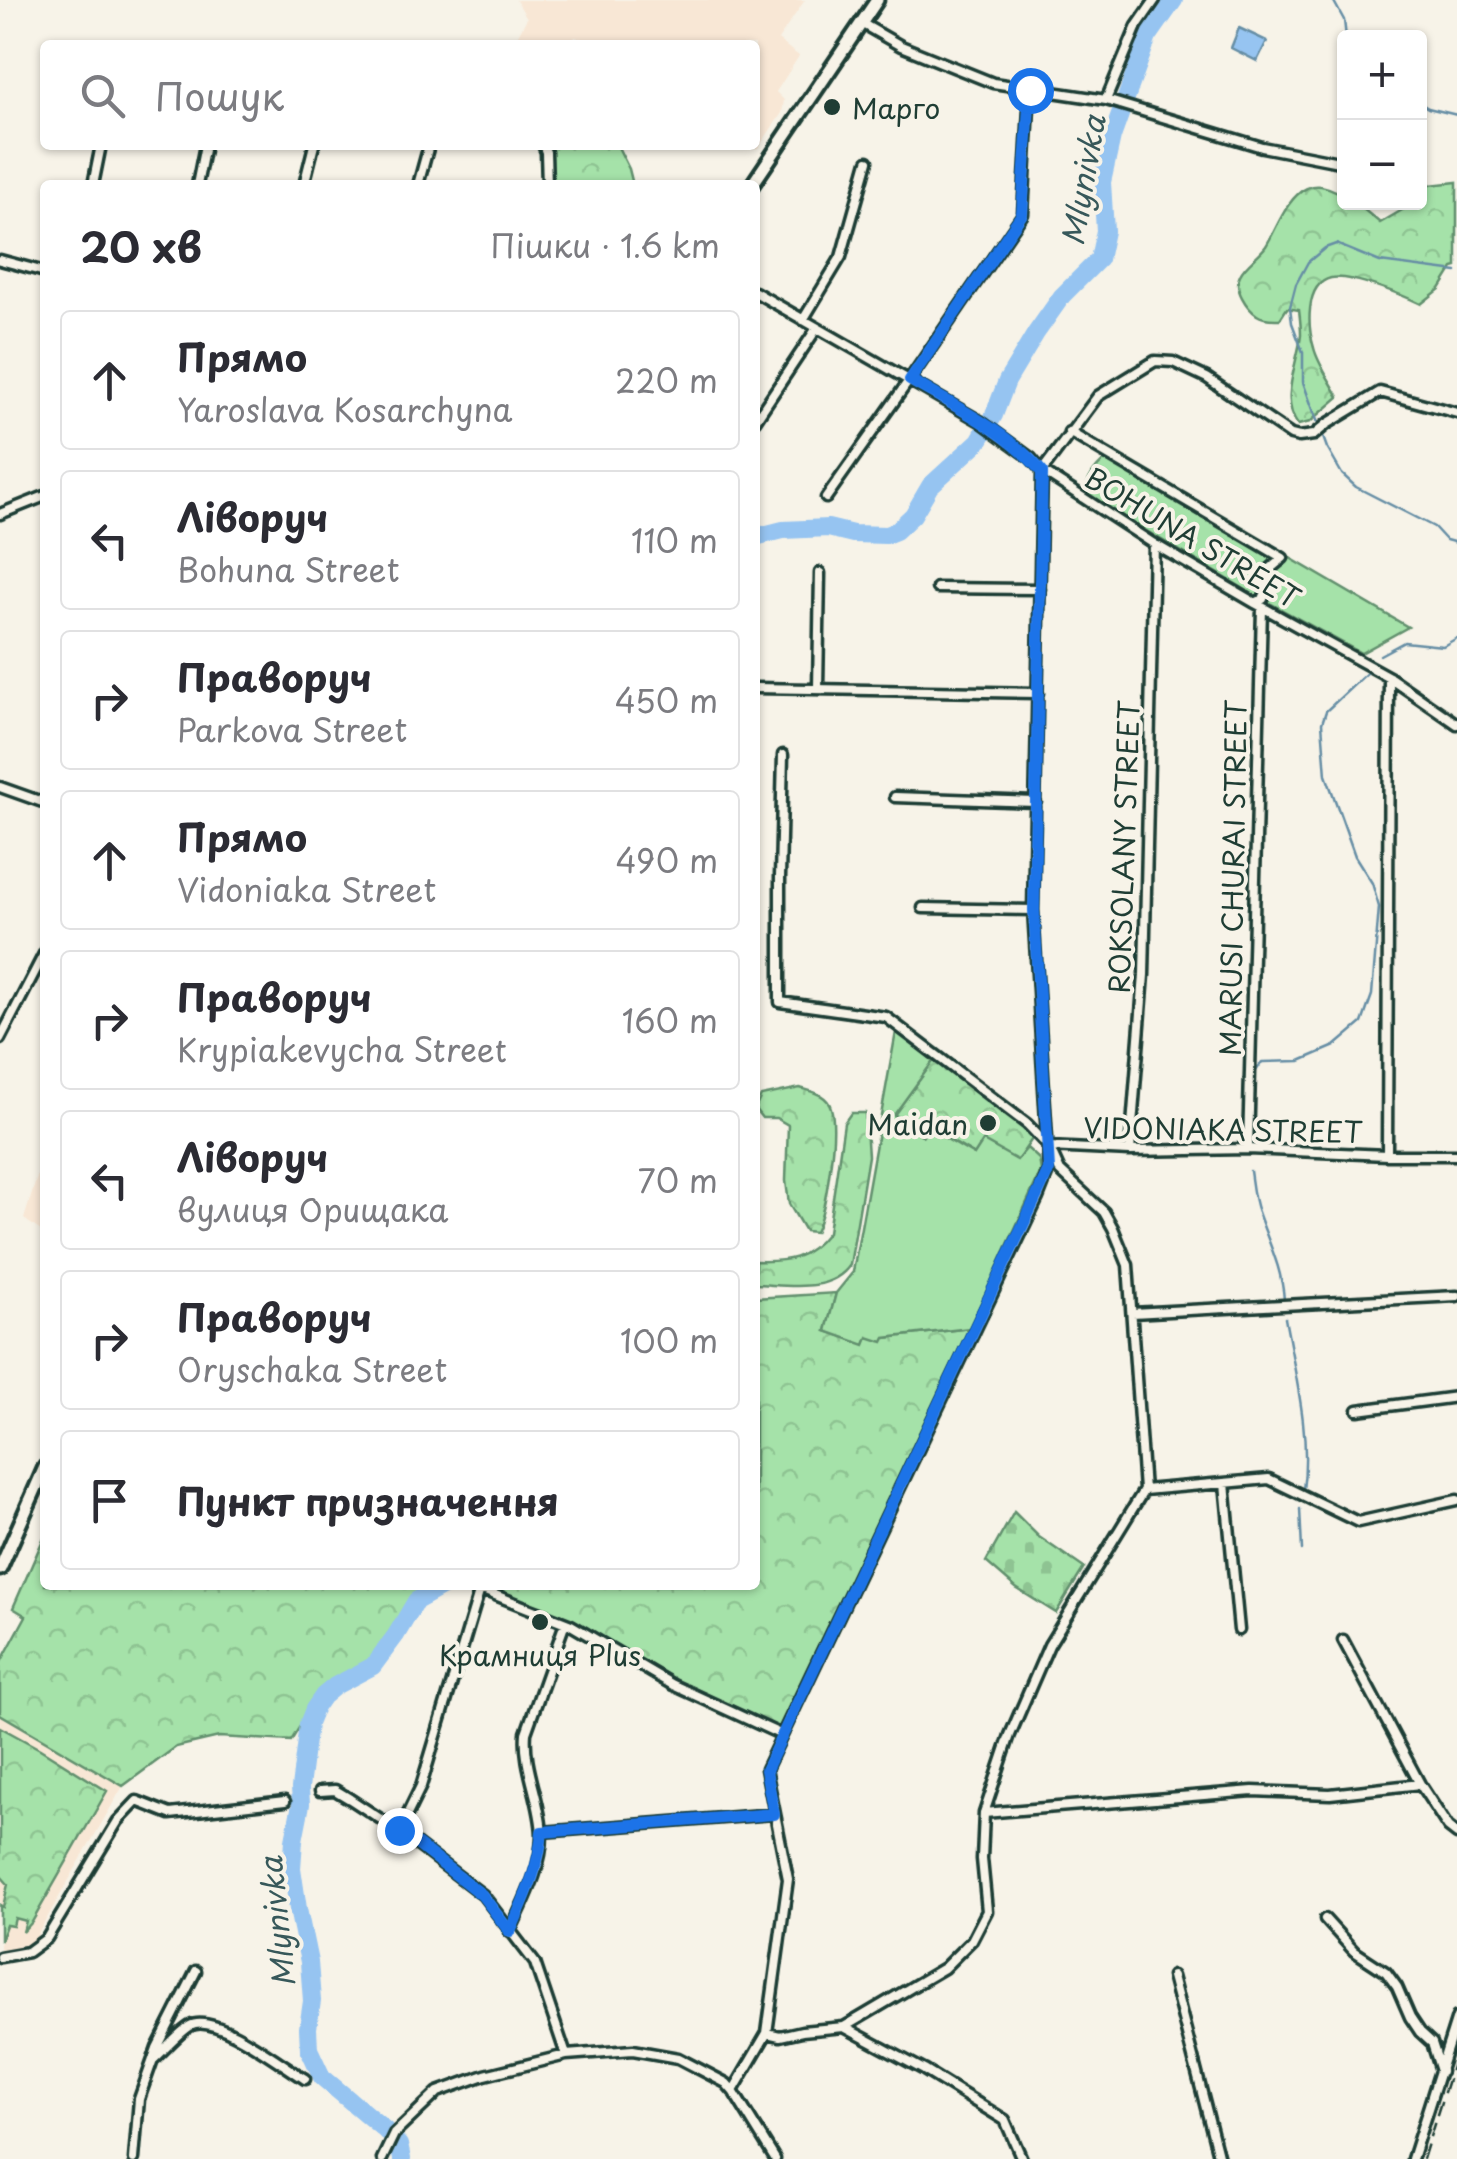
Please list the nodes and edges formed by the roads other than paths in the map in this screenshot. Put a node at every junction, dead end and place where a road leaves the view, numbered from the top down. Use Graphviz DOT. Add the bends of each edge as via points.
graph roads {
  1 [pos="877,0"];
  2 [pos="1155,0"];
  3 [pos="861,23"];
  4 [pos="1030,90"];
  5 [pos="1110,101"];
  6 [pos="101,150"];
  7 [pos="205,150"];
  8 [pos="313,150"];
  9 [pos="427,150"];
  10 [pos="545,150"];
  11 [pos="868,160"];
  12 [pos="1337,162"];
  13 [pos="94,180"];
  14 [pos="198,180"];
  15 [pos="305,180"];
  16 [pos="419,180"];
  17 [pos="547,180"];
  18 [pos="755,180"];
  19 [pos="0,260"];
  20 [pos="40,271"];
  21 [pos="760,295"];
  22 [pos="802,320"];
  23 [pos="817,328"];
  24 [pos="910,380"];
  25 [pos="1457,413"];
  26 [pos="760,414"];
  27 [pos="1069,432"];
  28 [pos="1042,472"];
  29 [pos="40,498"];
  30 [pos="826,498"];
  31 [pos="0,514"];
  32 [pos="1154,544"];
  33 [pos="820,573"];
  34 [pos="938,588"];
  35 [pos="1040,589"];
  36 [pos="1258,606"];
  37 [pos="1389,677"];
  38 [pos="760,688"];
  39 [pos="818,688"];
  40 [pos="1038,693"];
  41 [pos="1457,724"];
  42 [pos="784,754"];
  43 [pos="0,787"];
  44 [pos="895,797"];
  45 [pos="40,802"];
  46 [pos="1036,802"];
  47 [pos="923,908"];
  48 [pos="1034,910"];
  49 [pos="40,962"];
  50 [pos="0,1039"];
  51 [pos="1049,1147"];
  52 [pos="1248,1149"];
  53 [pos="1130,1151"];
  54 [pos="1387,1155"];
  55 [pos="1457,1155"];
  56 [pos="1457,1296"];
  57 [pos="1132,1314"];
  58 [pos="1457,1397"];
  59 [pos="1358,1410"];
  60 [pos="40,1478"];
  61 [pos="1225,1482"];
  62 [pos="1144,1490"];
  63 [pos="1457,1500"];
  64 [pos="0,1569"];
  65 [pos="565,1623"];
  66 [pos="1239,1630"];
  67 [pos="1342,1640"];
  68 [pos="782,1734"];
  69 [pos="1420,1784"];
  70 [pos="320,1791"];
  71 [pos="285,1801"];
  72 [pos="984,1813"];
  73 [pos="774,1814"];
  74 [pos="399,1830"];
  75 [pos="542,1832"];
  76 [pos="1457,1834"];
  77 [pos="1326,1919"];
  78 [pos="510,1932"];
  79 [pos="0,1957"];
  80 [pos="196,1971"];
  81 [pos="1172,1976"];
  82 [pos="1457,2016"];
  83 [pos="844,2027"];
  84 [pos="766,2033"];
  85 [pos="1451,2036"];
  86 [pos="1432,2043"];
  87 [pos="566,2055"];
  88 [pos="151,2062"];
  89 [pos="1440,2072"];
  90 [pos="305,2078"];
  91 [pos="733,2090"];
  92 [pos="134,2159"];
  93 [pos="382,2159"];
  94 [pos="776,2159"];
  95 [pos="1022,2159"];
  96 [pos="1219,2159"];
  97 [pos="1412,2159"];
  1 -- 3 [label="main road"];
  2 -- 5 [label="street" via="1137,26"];
  3 -- 4 [label="street" via="993,84"];
  3 -- 18 [label="main road"];
  4 -- 5 [label="street"];
  4 -- 24 [label="street" via="1022,214"];
  5 -- 12 [label="street" via="1262,147"];
  6 -- 13 [label="street"];
  7 -- 14 [label="street"];
  8 -- 15 [label="street"];
  9 -- 16 [label="street"];
  10 -- 17 [label="street"];
  11 -- 22 [label="street" via="840,257"];
  19 -- 20 [label="street"];
  21 -- 22 [label="street, BOHUNA STREET"];
  22 -- 23 [label="street, BOHUNA STREET"];
  23 -- 24 [label="street, BOHUNA STREET"];
  23 -- 26 [label="street"];
  24 -- 28 [label="street, BOHUNA STREET" via="996,432"];
  24 -- 30 [label="street"];
  25 -- 27 [label="street" via="1380,392 1314,434 1291,436 1206,378 1164,360 1098,396"];
  27 -- 28 [label="street"];
  27 -- 36 [label="street" via="1283,558 1270,569"];
  28 -- 32 [label="street, BOHUNA STREET"];
  28 -- 35 [label="street"];
  29 -- 31 [label="street"];
  32 -- 36 [label="street, BOHUNA STREET"];
  32 -- 53 [label="street, ROKSOLANY STREET" via="1144,975"];
  33 -- 39 [label="street"];
  34 -- 35 [label="street"];
  35 -- 40 [label="street"];
  36 -- 37 [label="street, BOHUNA STREET"];
  36 -- 52 [label="street, MARUSI CHURAI STREET"];
  37 -- 41 [label="street, BOHUNA STREET"];
  37 -- 54 [label="street"];
  38 -- 39 [label="street"];
  39 -- 40 [label="street"];
  40 -- 46 [label="street"];
  42 -- 51 [label="street" via="780,1002 886,1016"];
  43 -- 45 [label="street"];
  44 -- 46 [label="street"];
  46 -- 48 [label="street"];
  47 -- 48 [label="street"];
  48 -- 51 [label="street"];
  49 -- 50 [label="street"];
  51 -- 53 [label="street, VIDONIAKA STREET"];
  51 -- 57 [label="street" via="1060,1171 1113,1228 1128,1265"];
  51 -- 68 [label="street, VIDONIAKA STREET" via="1038,1198"];
  52 -- 53 [label="street, VIDONIAKA STREET"];
  52 -- 54 [label="street, VIDONIAKA STREET"];
  54 -- 55 [label="street, VIDONIAKA STREET"];
  56 -- 57 [label="street"];
  57 -- 62 [label="street"];
  58 -- 59 [label="street"];
  60 -- 64 [label="main road"];
  61 -- 62 [label="street"];
  61 -- 63 [label="street" via="1269,1478 1358,1522"];
  61 -- 66 [label="street"];
  62 -- 72 [label="street" via="1049,1645"];
  65 -- 68 [label="street" via="674,1686"];
  65 -- 74 [label="street" via="480,1590 421,1786"];
  65 -- 75 [label="street" via="526,1733"];
  67 -- 69 [label="street"];
  68 -- 73 [label="street, VIDONIAKA STREET" via="766,1770"];
  69 -- 72 [label="street"];
  69 -- 76 [label="street"];
  70 -- 74 [label="street" via="335,1790"];
  71 -- 79 [label="street" via="170,1814 136,1801 46,1938 28,1952"];
  72 -- 83 [label="street" via="987,1910 972,1940 944,1968"];
  73 -- 75 [label="street"];
  73 -- 84 [label="street, VIDONIAKA STREET" via="788,1879"];
  74 -- 78 [label="street" via="482,1895"];
  75 -- 78 [label="street" via="533,1878"];
  77 -- 86 [label="street" via="1354,1951 1386,1972"];
  78 -- 87 [label="street" via="535,1963"];
  80 -- 88 [label="street"];
  81 -- 96 [label="street"];
  82 -- 85 [label="street"];
  83 -- 84 [label="street"];
  83 -- 95 [label="street" via="1005,2120"];
  84 -- 91 [label="street, VIDONIAKA STREET"];
  85 -- 86 [label="street"];
  85 -- 89 [label="street"];
  86 -- 89 [label="street"];
  87 -- 91 [label="street" via="632,2050 678,2058"];
  87 -- 93 [label="street" via="438,2092 394,2134"];
  88 -- 90 [label="street" via="191,2025 203,2024 238,2036"];
  88 -- 92 [label="street" via="139,2100"];
  89 -- 97 [label="street"];
  91 -- 94 [label="street"];
}
